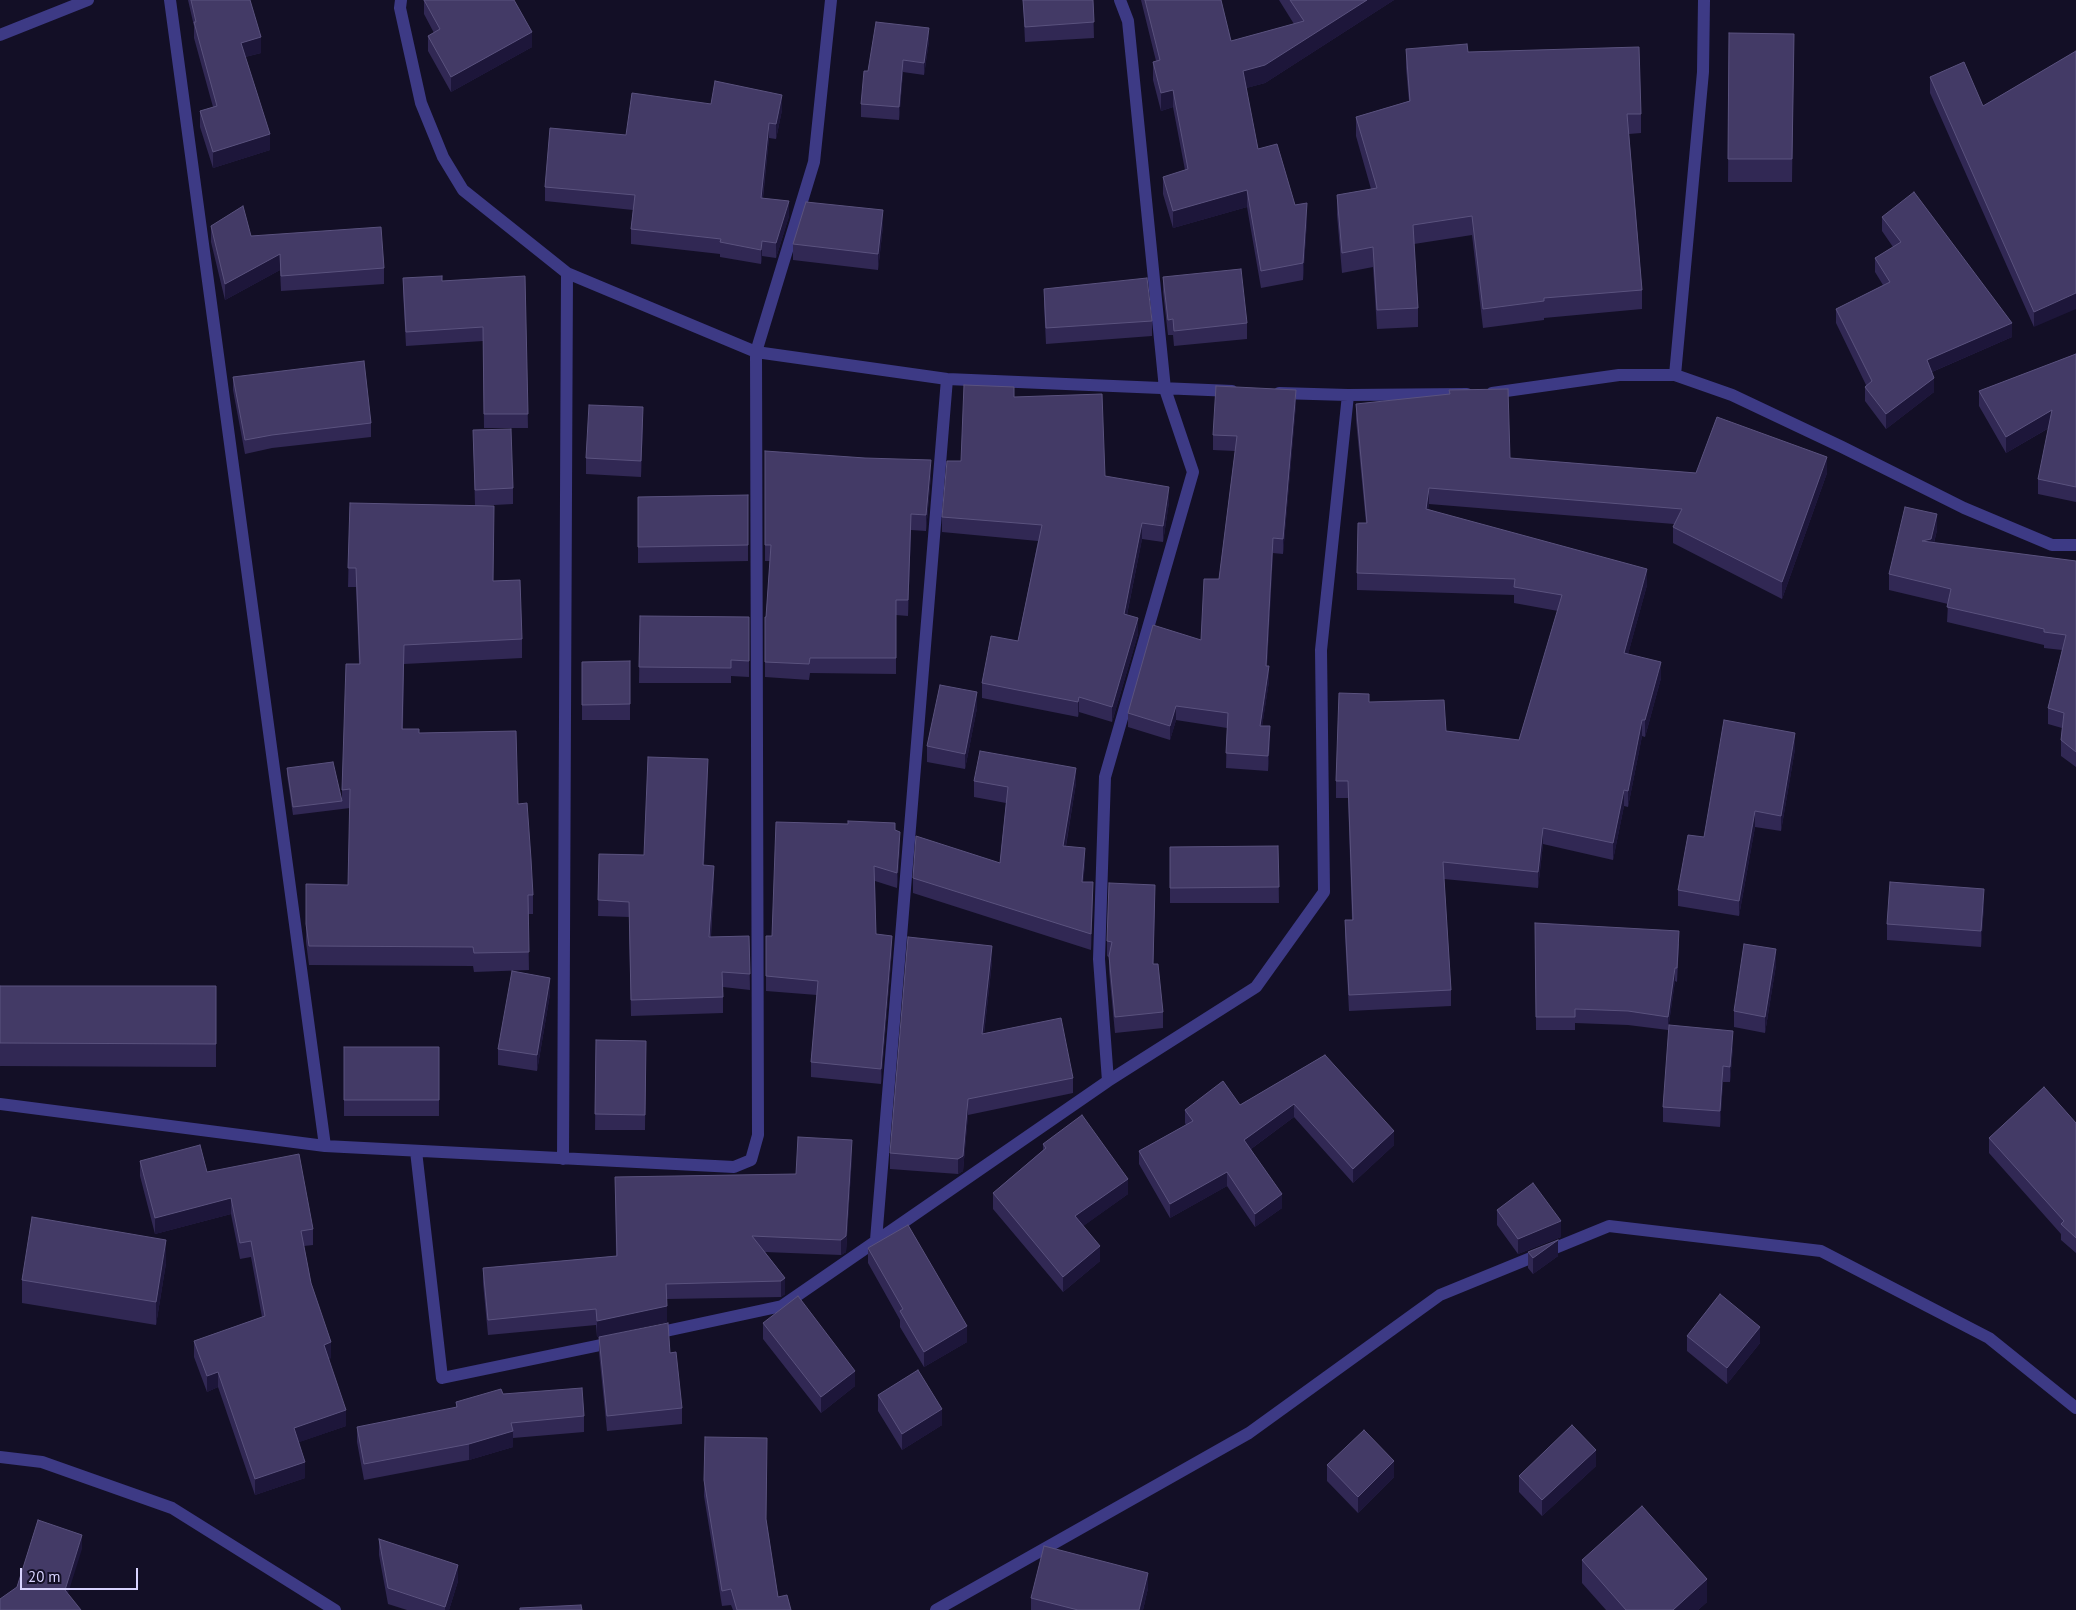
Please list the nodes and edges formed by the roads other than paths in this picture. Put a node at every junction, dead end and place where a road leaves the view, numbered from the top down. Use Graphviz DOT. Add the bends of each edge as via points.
graph roads {
  1 [pos="88,0"];
  2 [pos="170,0"];
  3 [pos="401,0"];
  4 [pos="831,0"];
  5 [pos="1120,0"];
  6 [pos="1704,0"];
  7 [pos="0,35"];
  8 [pos="567,274"];
  9 [pos="756,352"];
  10 [pos="1675,374"];
  11 [pos="947,379"];
  12 [pos="1165,389"];
  13 [pos="1242,392"];
  14 [pos="1271,393"];
  15 [pos="1348,395"];
  16 [pos="2076,546"];
  17 [pos="1108,1081"];
  18 [pos="0,1104"];
  19 [pos="324,1146"];
  20 [pos="416,1151"];
  21 [pos="563,1159"];
  22 [pos="876,1240"];
  23 [pos="2076,1408"];
  24 [pos="0,1457"];
  25 [pos="335,1610"];
  26 [pos="936,1610"];
  1 -- 7 [label="street"];
  2 -- 19 [label="street"];
  3 -- 8 [label="street" via="400,8 421,103 448,165 463,190"];
  4 -- 9 [label="street" via="814,162"];
  5 -- 12 [label="street" via="1128,21"];
  6 -- 10 [label="street" via="1703,72"];
  8 -- 9 [label="street"];
  8 -- 21 [label="street"];
  9 -- 11 [label="street"];
  9 -- 21 [label="street" via="758,1135 751,1160 734,1167"];
  10 -- 15 [label="street" via="1619,375 1488,393"];
  10 -- 16 [label="street" via="1732,395 1964,508 2052,545"];
  11 -- 12 [label="street"];
  11 -- 22 [label="street"];
  12 -- 13 [label="street"];
  12 -- 17 [label="street" via="1193,472 1105,777 1099,960"];
  14 -- 15 [label="street"];
  15 -- 17 [label="street" via="1321,650 1324,892 1256,987"];
  17 -- 22 [label="street"];
  18 -- 19 [label="street"];
  19 -- 20 [label="street"];
  20 -- 21 [label="street"];
  20 -- 22 [label="street" via="442,1378 782,1306"];
  23 -- 26 [label="street" via="1989,1338 1821,1251 1609,1226 1440,1295 1249,1433"];
  24 -- 25 [label="street" via="42,1462 172,1508"];
}
